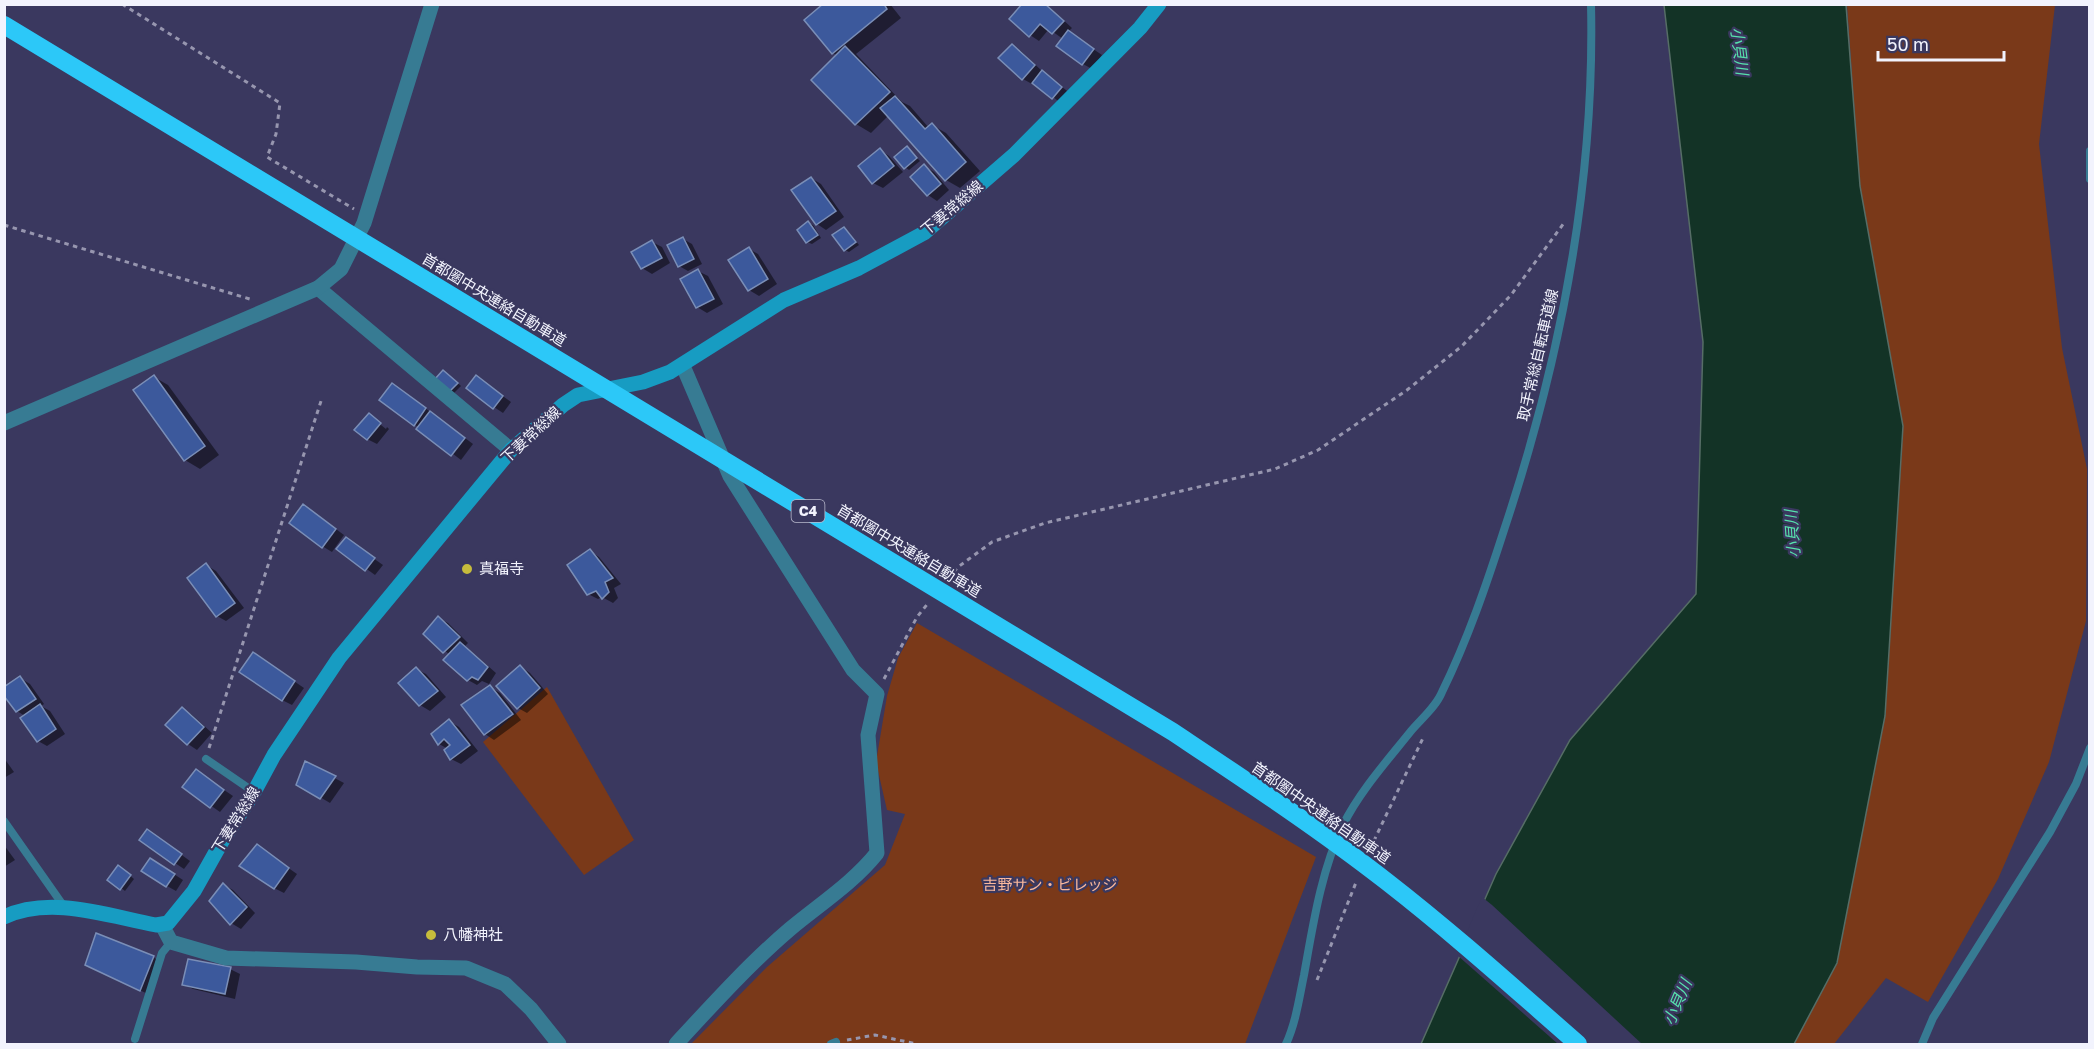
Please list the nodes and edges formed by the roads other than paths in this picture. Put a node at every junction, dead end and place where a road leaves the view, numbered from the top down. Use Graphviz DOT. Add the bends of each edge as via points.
graph roads {
  1 [pos="432,4"];
  2 [pos="1160,4"];
  3 [pos="1591,4"];
  4 [pos="4,25"];
  5 [pos="2090,151"];
  6 [pos="2090,179"];
  7 [pos="318,288"];
  8 [pos="682,366"];
  9 [pos="4,423"];
  10 [pos="511,450"];
  11 [pos="2090,748"];
  12 [pos="206,759"];
  13 [pos="254,792"];
  14 [pos="4,821"];
  15 [pos="66,909"];
  16 [pos="4,917"];
  17 [pos="162,925"];
  18 [pos="171,942"];
  19 [pos="135,1039"];
  20 [pos="559,1044"];
  21 [pos="676,1044"];
  22 [pos="1286,1044"];
  23 [pos="1578,1044"];
  24 [pos="1922,1044"];
  1 -- 7 [label="street" via="366,216 341,269"];
  2 -- 8 [label="main road, 下妻常総線" via="1014,155 924,233 859,268 784,300"];
  3 -- 22 [label="lane, 取手常総自転車道線" via="1591,75 1582,196 1561,321 1534,434 1494,562 1441,696 1362,794 1343,826 1314,918 1294,1027"];
  4 -- 23 [label="highway, 首都圏中央連絡自動車道 / C4, bridge" via="1173,732 1386,881"];
  5 -- 6 [label="lane"];
  7 -- 9 [label="street"];
  7 -- 10 [label="street"];
  8 -- 10 [label="main road, 下妻常総線" via="643,382 578,395"];
  8 -- 21 [label="street" via="729,476 853,670 877,694 868,735 877,853 862,872 788,931"];
  10 -- 13 [label="main road, 下妻常総線" via="339,658"];
  11 -- 24 [label="lane" via="2050,832 1933,1018"];
  12 -- 13 [label="lane"];
  13 -- 17 [label="main road, 下妻常総線" via="194,891 174,918"];
  14 -- 15 [label="lane"];
  15 -- 16 [label="main road" via="26,909"];
  15 -- 17 [label="main road"];
  17 -- 18 [label="street"];
  18 -- 19 [label="lane" via="162,953"];
  18 -- 20 [label="street" via="226,958 466,968 505,984"];
}
